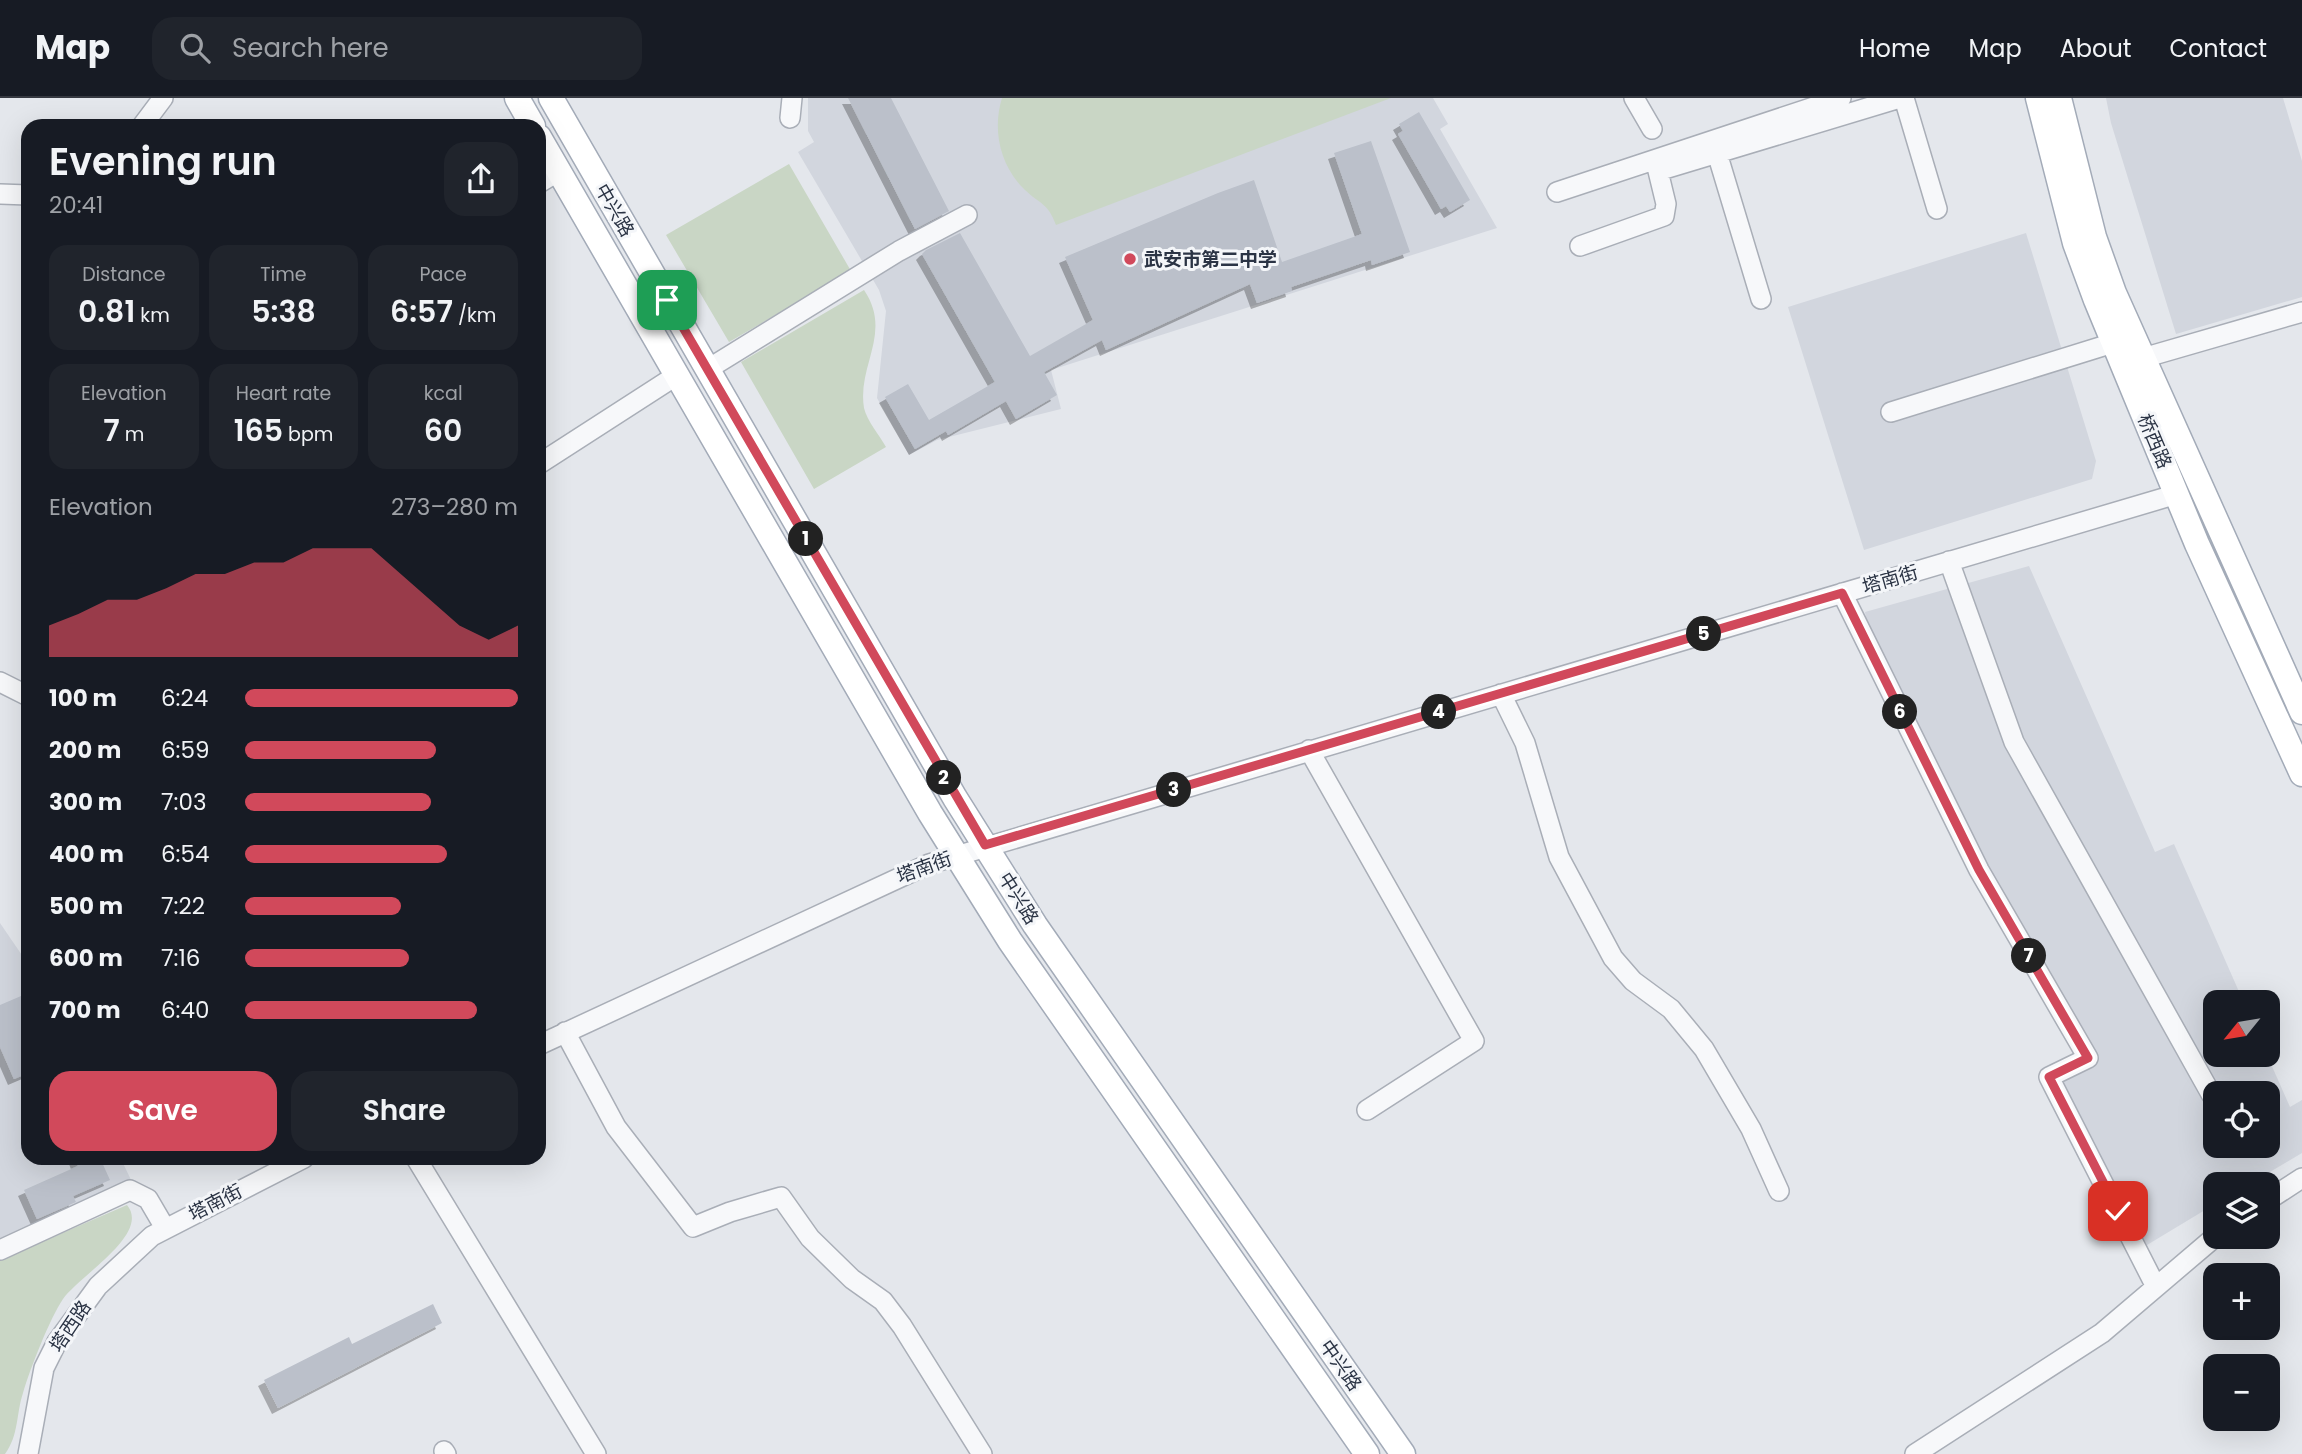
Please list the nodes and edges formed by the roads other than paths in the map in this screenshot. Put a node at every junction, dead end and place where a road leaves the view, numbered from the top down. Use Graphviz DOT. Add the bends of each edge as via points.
graph roads {
  1 [pos="163,98"];
  2 [pos="517,98"];
  3 [pos="551,98"];
  4 [pos="792,98"];
  5 [pos="1634,98"];
  6 [pos="1841,98"];
  7 [pos="1902,98"];
  8 [pos="2038,98"];
  9 [pos="2059,98"];
  10 [pos="790,118"];
  11 [pos="147,119"];
  12 [pos="529,119"];
  13 [pos="1652,129"];
  14 [pos="1717,153"];
  15 [pos="549,177"];
  16 [pos="1557,192"];
  17 [pos="0,194"];
  18 [pos="21,195"];
  19 [pos="1937,209"];
  20 [pos="967,215"];
  21 [pos="1580,246"];
  22 [pos="1761,299"];
  23 [pos="2302,312"];
  24 [pos="2113,343"];
  25 [pos="2143,358"];
  26 [pos="708,369"];
  27 [pos="677,375"];
  28 [pos="1891,412"];
  29 [pos="546,459"];
  30 [pos="2177,494"];
  31 [pos="1949,561"];
  32 [pos="1842,593"];
  33 [pos="0,682"];
  34 [pos="21,692"];
  35 [pos="1500,694"];
  36 [pos="2302,712"];
  37 [pos="1309,750"];
  38 [pos="2302,774"];
  39 [pos="985,845"];
  40 [pos="956,855"];
  41 [pos="565,1032"];
  42 [pos="546,1042"];
  43 [pos="2204,1081"];
  44 [pos="1367,1110"];
  45 [pos="290,1165"];
  46 [pos="420,1165"];
  47 [pos="2302,1178"];
  48 [pos="1779,1191"];
  49 [pos="2280,1192"];
  50 [pos="165,1228"];
  51 [pos="2203,1246"];
  52 [pos="0,1250"];
  53 [pos="2155,1285"];
  54 [pos="28,1454"];
  55 [pos="596,1454"];
  56 [pos="982,1454"];
  57 [pos="1367,1454"];
  58 [pos="1403,1454"];
  59 [pos="1915,1454"];
  1 -- 11 [label="street"];
  2 -- 12 [label="main road"];
  3 -- 26 [label="main road, 中兴路"];
  4 -- 10 [label="street"];
  5 -- 13 [label="street"];
  6 -- 16 [label="street"];
  7 -- 14 [label="street"];
  7 -- 19 [label="street"];
  8 -- 24 [label="main road, 桥西路" via="2075,243"];
  9 -- 25 [label="main road, 桥西路" via="2094,237"];
  14 -- 21 [label="street" via="1658,171 1667,204 1664,216"];
  14 -- 22 [label="street"];
  15 -- 27 [label="main road, 中兴路"];
  17 -- 18 [label="street"];
  20 -- 26 [label="street" via="899,251"];
  23 -- 25 [label="street"];
  24 -- 28 [label="street"];
  24 -- 30 [label="main road, 桥西路"];
  25 -- 36 [label="main road, 桥西路"];
  26 -- 39 [label="main road, 中兴路"];
  27 -- 29 [label="street"];
  27 -- 40 [label="main road, 中兴路"];
  30 -- 31 [label="street, 塔南街"];
  30 -- 38 [label="main road, 桥西路"];
  31 -- 32 [label="street, 塔南街"];
  31 -- 43 [label="street" via="2014,742"];
  32 -- 35 [label="street, 塔南街"];
  32 -- 53 [label="street" via="1979,870 2088,1058 2049,1077"];
  33 -- 34 [label="street"];
  35 -- 37 [label="street, 塔南街"];
  35 -- 48 [label="street" via="1525,743 1559,857 1613,958 1633,981 1671,1009 1704,1049 1751,1129"];
  37 -- 39 [label="street, 塔南街"];
  37 -- 44 [label="street" via="1474,1041"];
  39 -- 40 [label="street, 塔南街"];
  39 -- 58 [label="main road, 中兴路" via="1035,925"];
  40 -- 41 [label="street, 塔南街" via="904,873"];
  40 -- 57 [label="main road, 中兴路" via="1010,941"];
  41 -- 42 [label="street, 塔南街"];
  41 -- 56 [label="street" via="616,1127 693,1227 780,1198 810,1238 852,1279 883,1301"];
  45 -- 50 [label="street, 塔南街"];
  46 -- 55 [label="street"];
  47 -- 49 [label="street"];
  50 -- 52 [label="street" via="148,1199 130,1190"];
  50 -- 54 [label="street, 塔西路" via="98,1286 57,1342 44,1368"];
  51 -- 53 [label="street"];
  53 -- 59 [label="street" via="2102,1333"];
}
